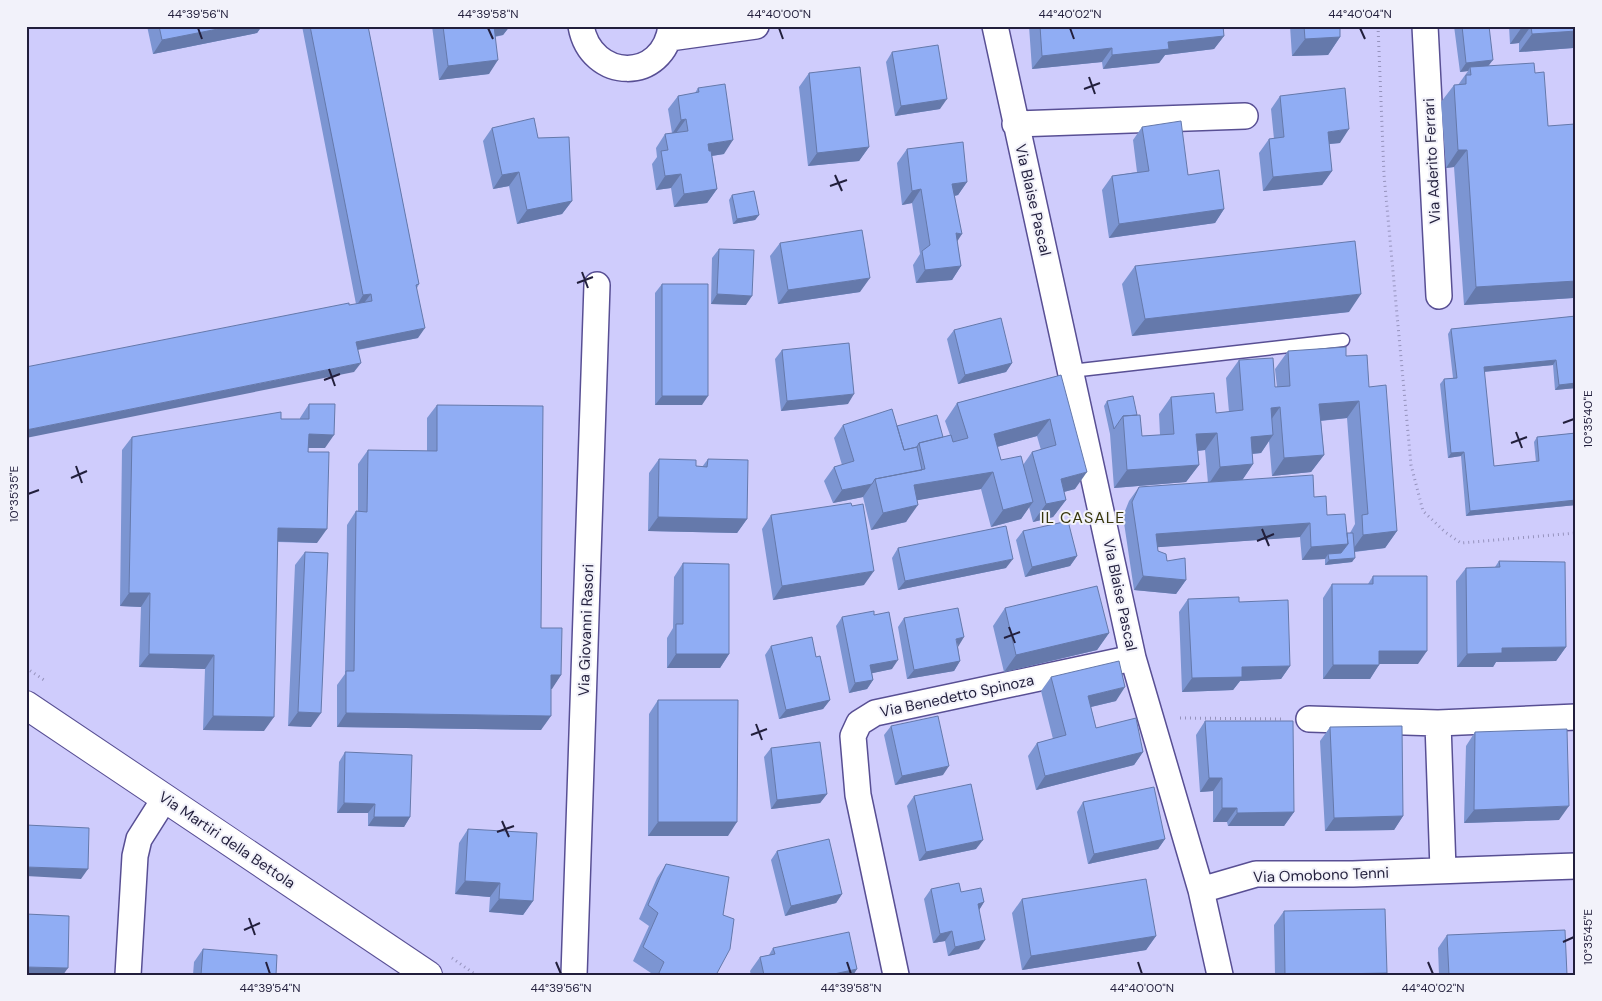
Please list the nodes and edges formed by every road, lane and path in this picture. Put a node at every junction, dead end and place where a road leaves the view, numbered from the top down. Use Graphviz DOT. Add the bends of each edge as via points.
graph roads {
  1 [pos="581,26"];
  2 [pos="756,26"];
  3 [pos="995,26"];
  4 [pos="1378,26"];
  5 [pos="1424,26"];
  6 [pos="670,32"];
  7 [pos="1245,116"];
  8 [pos="1015,124"];
  9 [pos="597,285"];
  10 [pos="1439,296"];
  11 [pos="1343,340"];
  12 [pos="1071,371"];
  13 [pos="1576,532"];
  14 [pos="1133,658"];
  15 [pos="26,705"];
  16 [pos="1576,717"];
  17 [pos="1149,718"];
  18 [pos="1309,719"];
  19 [pos="1438,723"];
  20 [pos="165,798"];
  21 [pos="1576,866"];
  22 [pos="1443,870"];
  23 [pos="1201,890"];
  24 [pos="128,975"];
  25 [pos="428,975"];
  26 [pos="574,975"];
  27 [pos="896,975"];
  28 [pos="1220,975"];
  1 -- 6 [label="street" via="592,54 605,64 620,68 635,68 650,62 662,52"];
  2 -- 6 [label="street"];
  3 -- 8 [label="street, Via Blaise Pascal"];
  4 -- 13 [label="path" via="1384,175 1411,465 1423,511 1461,543"];
  5 -- 10 [label="street, Via Aderito Ferrari"];
  7 -- 8 [label="street, Via Blaise Pascal"];
  8 -- 12 [label="street, Via Blaise Pascal"];
  9 -- 26 [label="street, Via Giovanni Rasori"];
  11 -- 12 [label="lane"];
  12 -- 14 [label="street, Via Blaise Pascal"];
  14 -- 17 [label="street, Via Blaise Pascal"];
  14 -- 27 [label="street, Via Benedetto Spinoza" via="876,713 859,723 853,736 858,795"];
  15 -- 20 [label="main road, Via Martiri della Bettola"];
  16 -- 19 [label="street"];
  17 -- 18 [label="path"];
  17 -- 23 [label="street, Via Blaise Pascal"];
  18 -- 19 [label="street"];
  19 -- 22 [label="street"];
  20 -- 24 [label="street" via="139,839 135,856"];
  20 -- 25 [label="main road, Via Martiri della Bettola"];
  21 -- 22 [label="street, Via Omobono Tenni"];
  22 -- 23 [label="street, Via Omobono Tenni" via="1256,874"];
  23 -- 28 [label="street, Via Blaise Pascal"];
}
